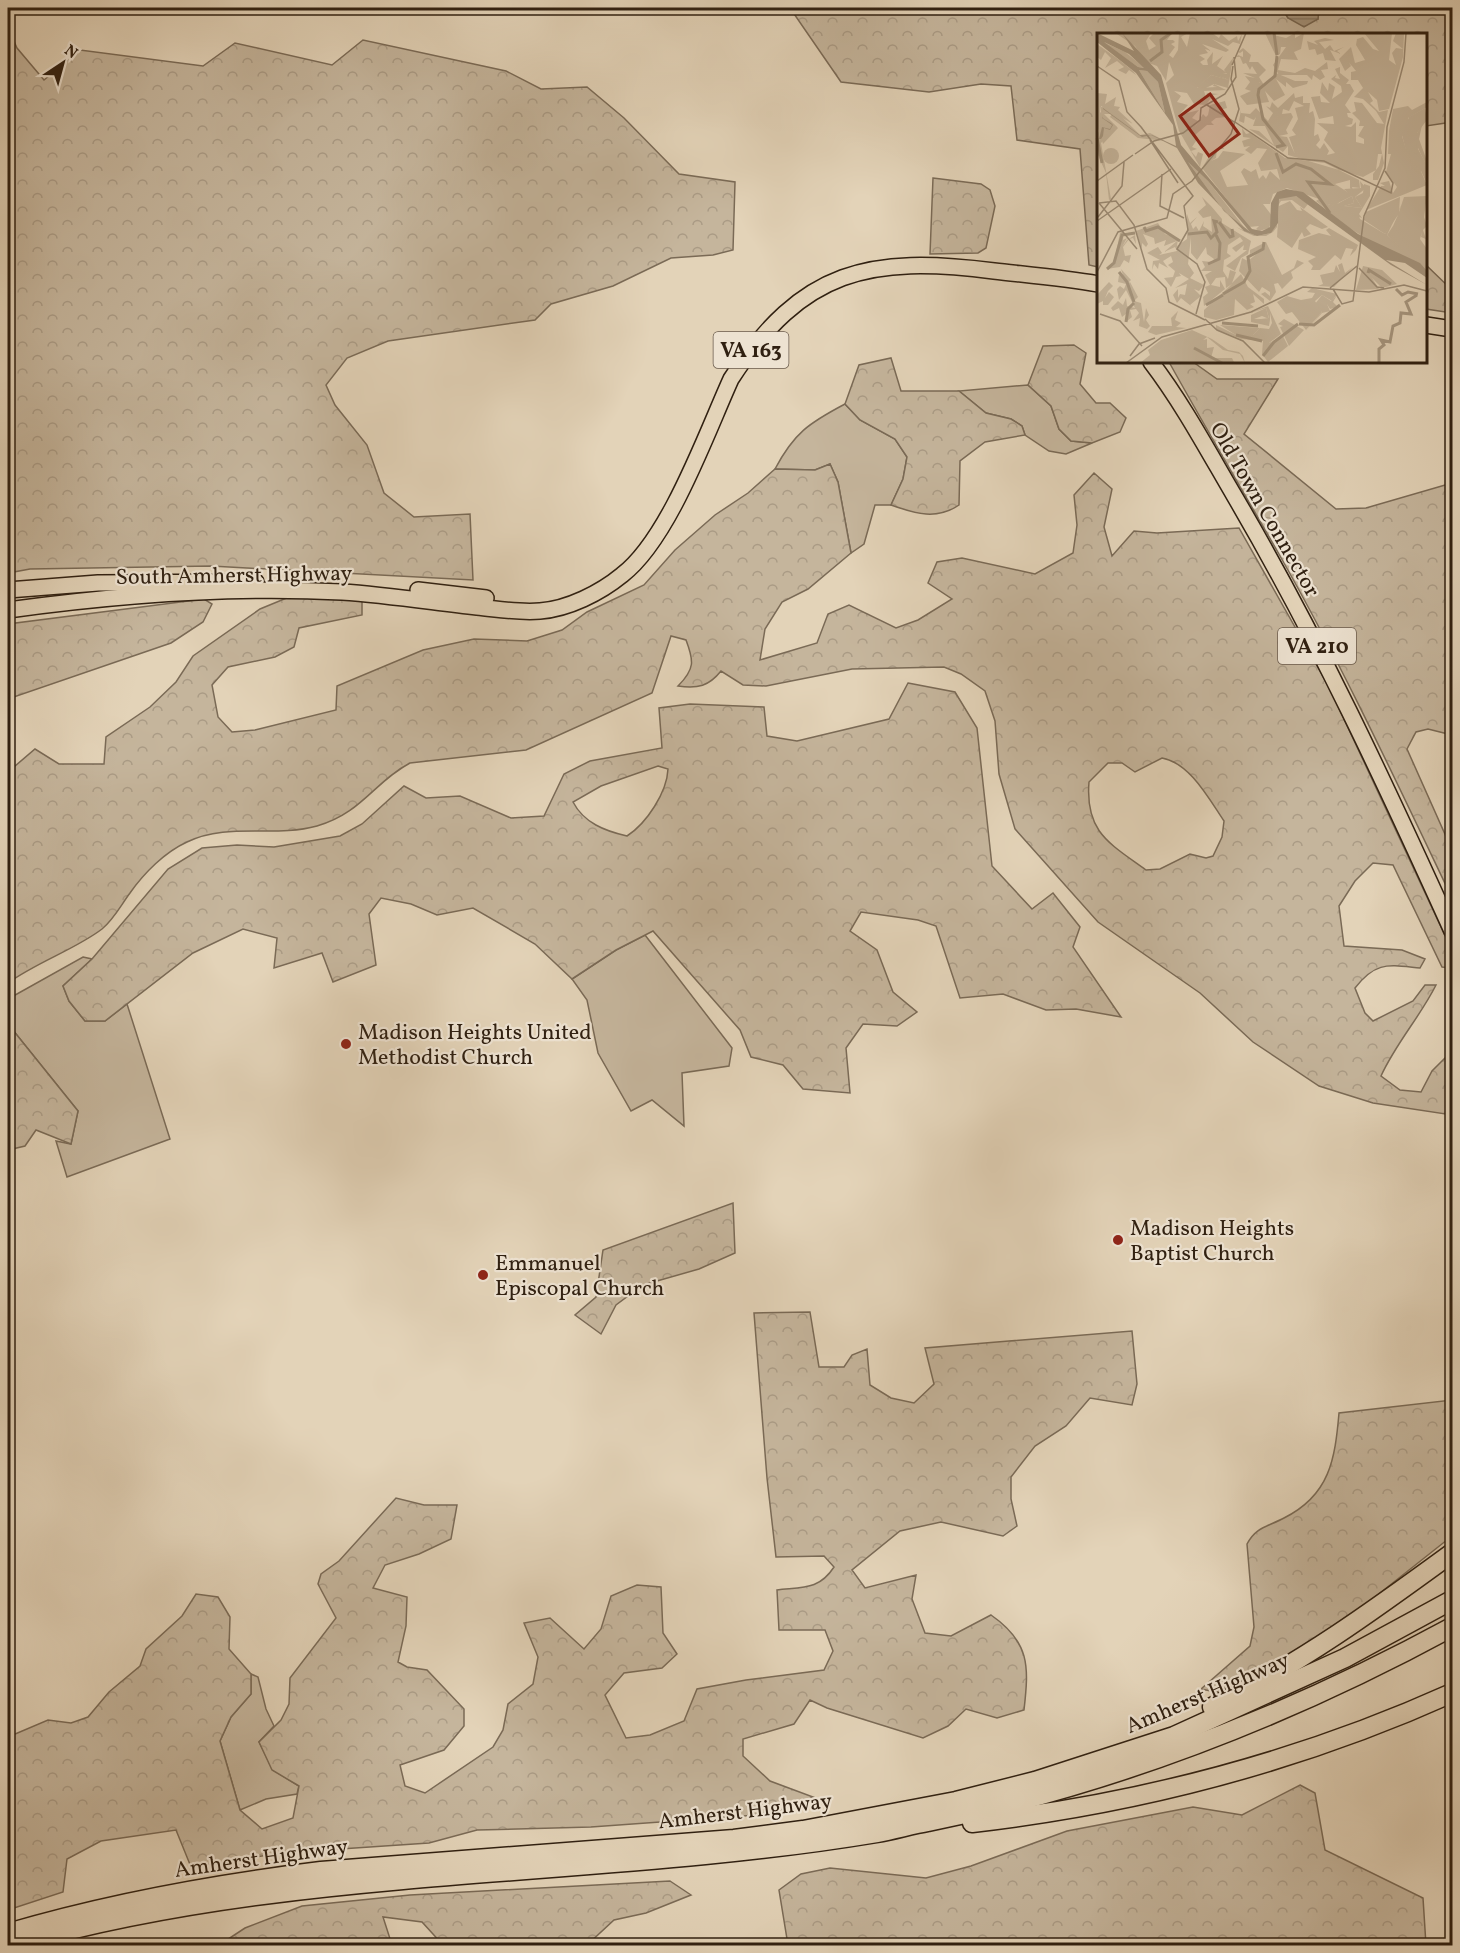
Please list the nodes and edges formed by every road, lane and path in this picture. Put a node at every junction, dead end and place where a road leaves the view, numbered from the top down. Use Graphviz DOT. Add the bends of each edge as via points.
graph roads {
  1 [pos="1097,284"];
  2 [pos="1427,325"];
  3 [pos="1452,329"];
  4 [pos="1156,365"];
  5 [pos="8,590"];
  6 [pos="568,604"];
  7 [pos="8,610"];
  8 [pos="1452,931"];
  9 [pos="1452,1553"];
  10 [pos="1452,1600"];
  11 [pos="1452,1627"];
  12 [pos="1452,1693"];
  13 [pos="1035,1780"];
  14 [pos="881,1833"];
  15 [pos="8,1933"];
  16 [pos="10,1946"];
  1 -- 6 [label="main road, South Amherst Highway / VA 163" via="964,267 903,264 857,271 816,289 776,320 743,360 670,511 644,554 606,587"];
  2 -- 3 [label="main road"];
  4 -- 8 [label="main road, Old Town Connector / VA 210" via="1297,608 1353,716"];
  5 -- 6 [label="main road, South Amherst Highway" via="98,583 302,581"];
  6 -- 7 [label="main road, South Amherst Highway" via="543,611 509,610 364,594 284,591 130,597"];
  9 -- 13 [label="highway" via="1283,1671 1187,1719"];
  10 -- 13 [label="highway, Amherst Highway" via="1345,1658 1174,1736"];
  11 -- 14 [label="highway, Amherst Highway" via="1321,1694 1195,1744 1079,1784"];
  12 -- 14 [label="highway" via="1300,1752 1209,1779 1025,1817"];
  13 -- 15 [label="highway, Amherst Highway" via="884,1816 734,1839 256,1879 191,1889"];
  14 -- 16 [label="highway, Amherst Highway" via="692,1857 368,1882 242,1897 120,1919"];
}
